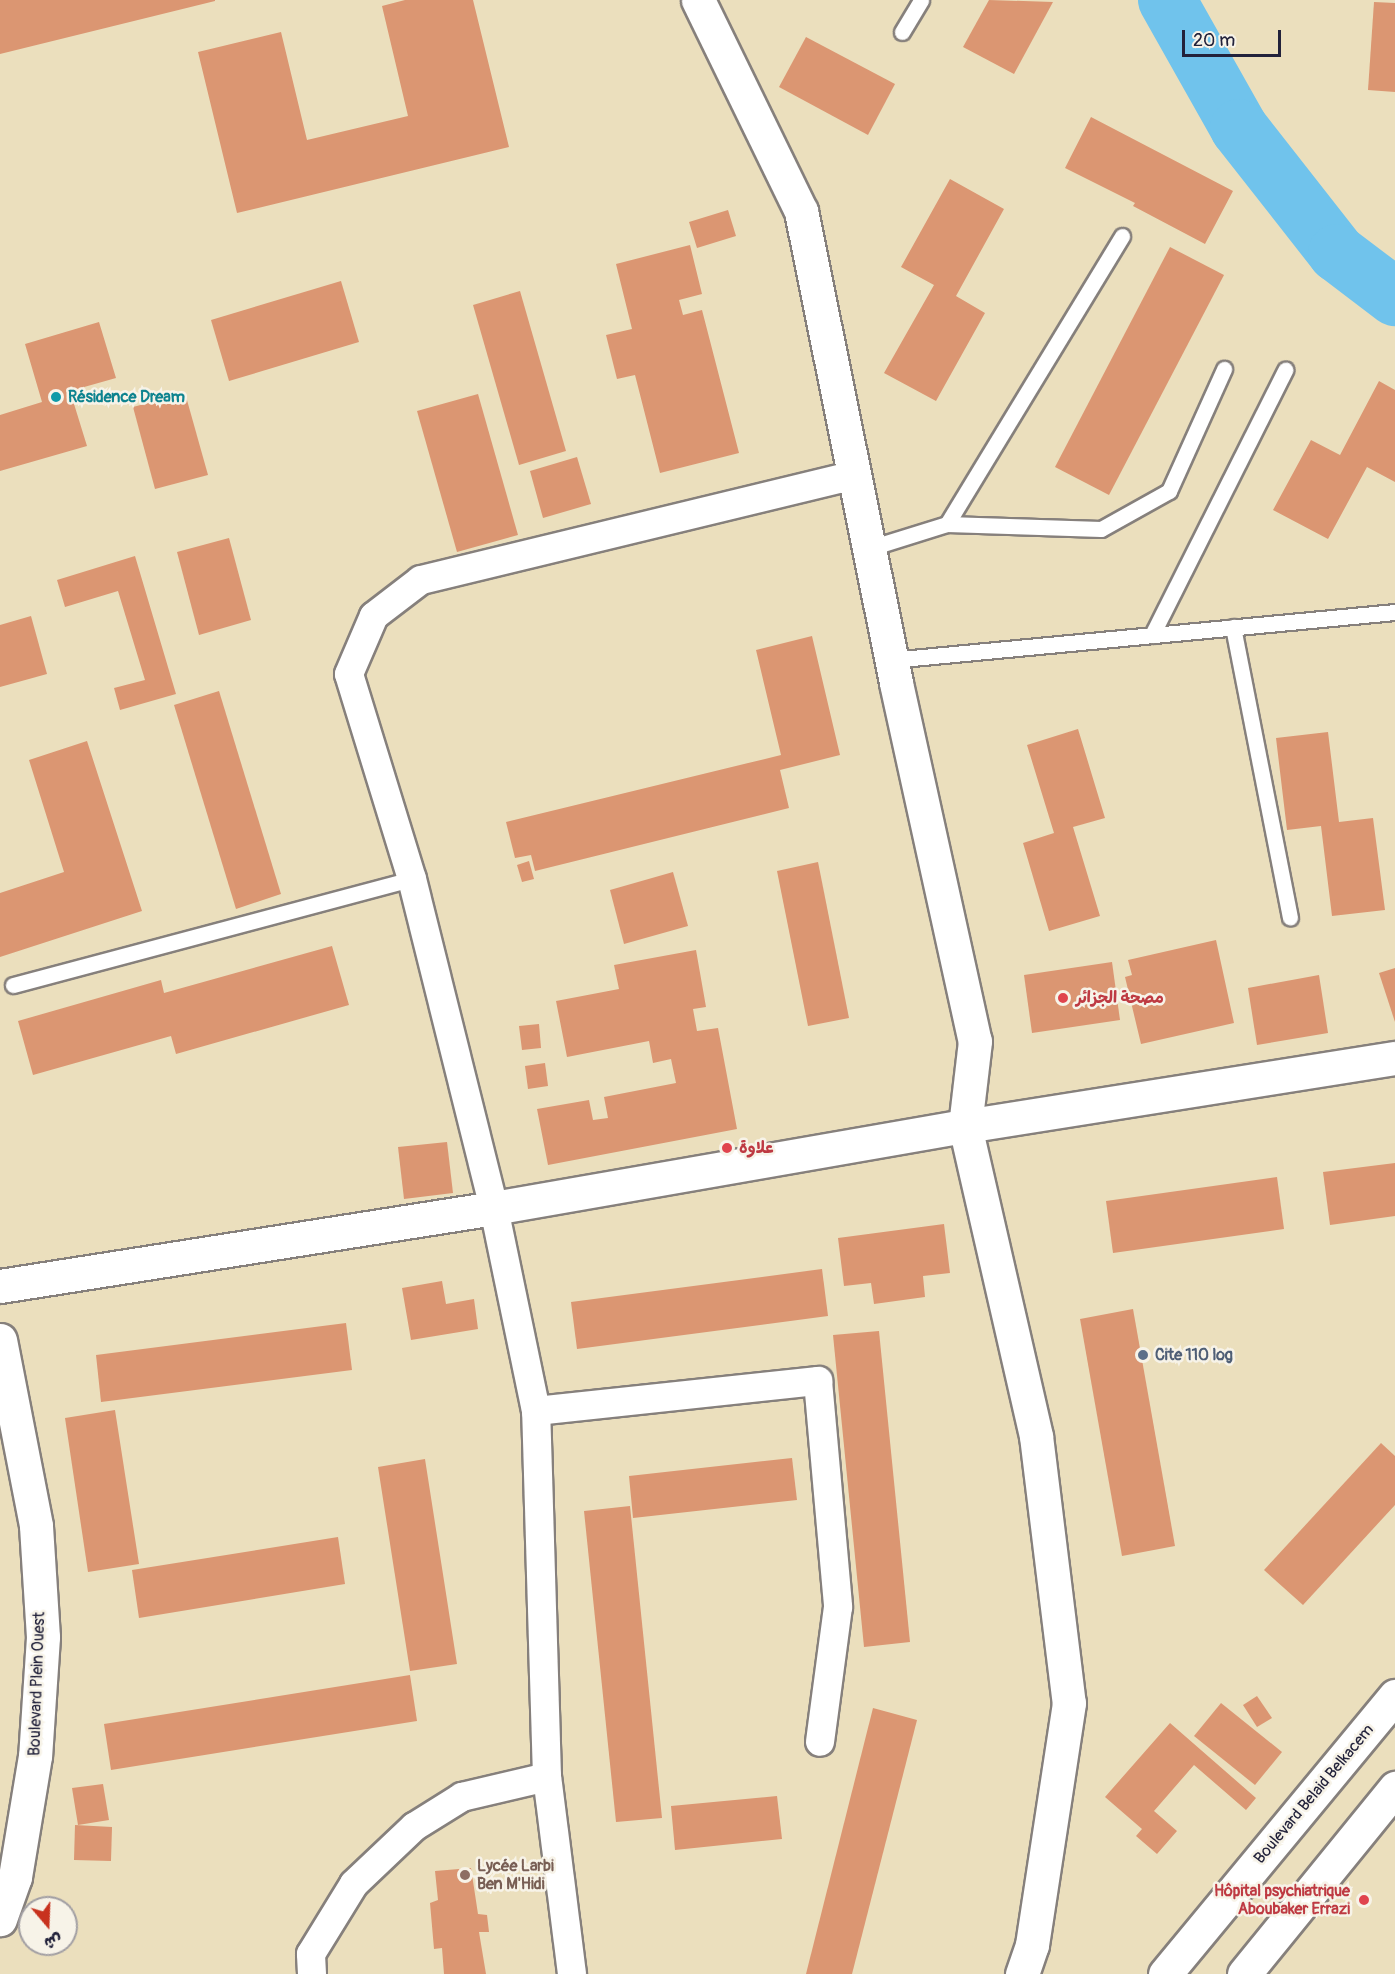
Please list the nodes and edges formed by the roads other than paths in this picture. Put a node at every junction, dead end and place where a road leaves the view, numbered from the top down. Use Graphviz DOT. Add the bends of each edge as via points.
graph roads {
  1 [pos="698,0"];
  2 [pos="921,0"];
  3 [pos="902,32"];
  4 [pos="1122,236"];
  5 [pos="1224,369"];
  6 [pos="1285,370"];
  7 [pos="856,475"];
  8 [pos="947,524"];
  9 [pos="870,548"];
  10 [pos="1395,612"];
  11 [pos="1233,627"];
  12 [pos="1152,635"];
  13 [pos="891,660"];
  14 [pos="412,879"];
  15 [pos="1290,917"];
  16 [pos="13,985"];
  17 [pos="1395,1058"];
  18 [pos="965,1126"];
  19 [pos="494,1208"];
  20 [pos="0,1287"];
  21 [pos="0,1340"];
  22 [pos="536,1411"];
  23 [pos="1395,1696"];
  24 [pos="820,1742"];
  25 [pos="547,1777"];
  26 [pos="1395,1788"];
  27 [pos="0,1919"];
  28 [pos="312,1974"];
  29 [pos="572,1974"];
  30 [pos="1022,1974"];
  31 [pos="1165,1974"];
  32 [pos="1244,1974"];
  1 -- 7 [label="street" via="801,211"];
  2 -- 3 [label="lane"];
  4 -- 8 [label="lane"];
  5 -- 8 [label="lane" via="1168,492 1101,529"];
  6 -- 12 [label="lane"];
  7 -- 9 [label="street"];
  7 -- 14 [label="street" via="421,580 374,616 349,674"];
  8 -- 9 [label="lane"];
  9 -- 13 [label="street"];
  10 -- 11 [label="lane"];
  11 -- 12 [label="lane"];
  11 -- 15 [label="lane"];
  12 -- 13 [label="lane"];
  13 -- 18 [label="street" via="975,1041"];
  14 -- 16 [label="lane"];
  14 -- 19 [label="street"];
  17 -- 18 [label="street"];
  18 -- 19 [label="street"];
  18 -- 30 [label="street" via="1036,1436 1069,1704 1032,1945"];
  19 -- 20 [label="street"];
  19 -- 22 [label="street"];
  21 -- 27 [label="street, Boulevard Plein Ouest" via="36,1526 43,1637 35,1756 15,1877"];
  22 -- 24 [label="street" via="818,1381 838,1607"];
  22 -- 25 [label="street"];
  23 -- 31 [label="street, Boulevard Belaid Belkacem"];
  25 -- 28 [label="street" via="462,1797 414,1827 354,1884 311,1954"];
  25 -- 29 [label="street"];
  26 -- 32 [label="street"];
}
